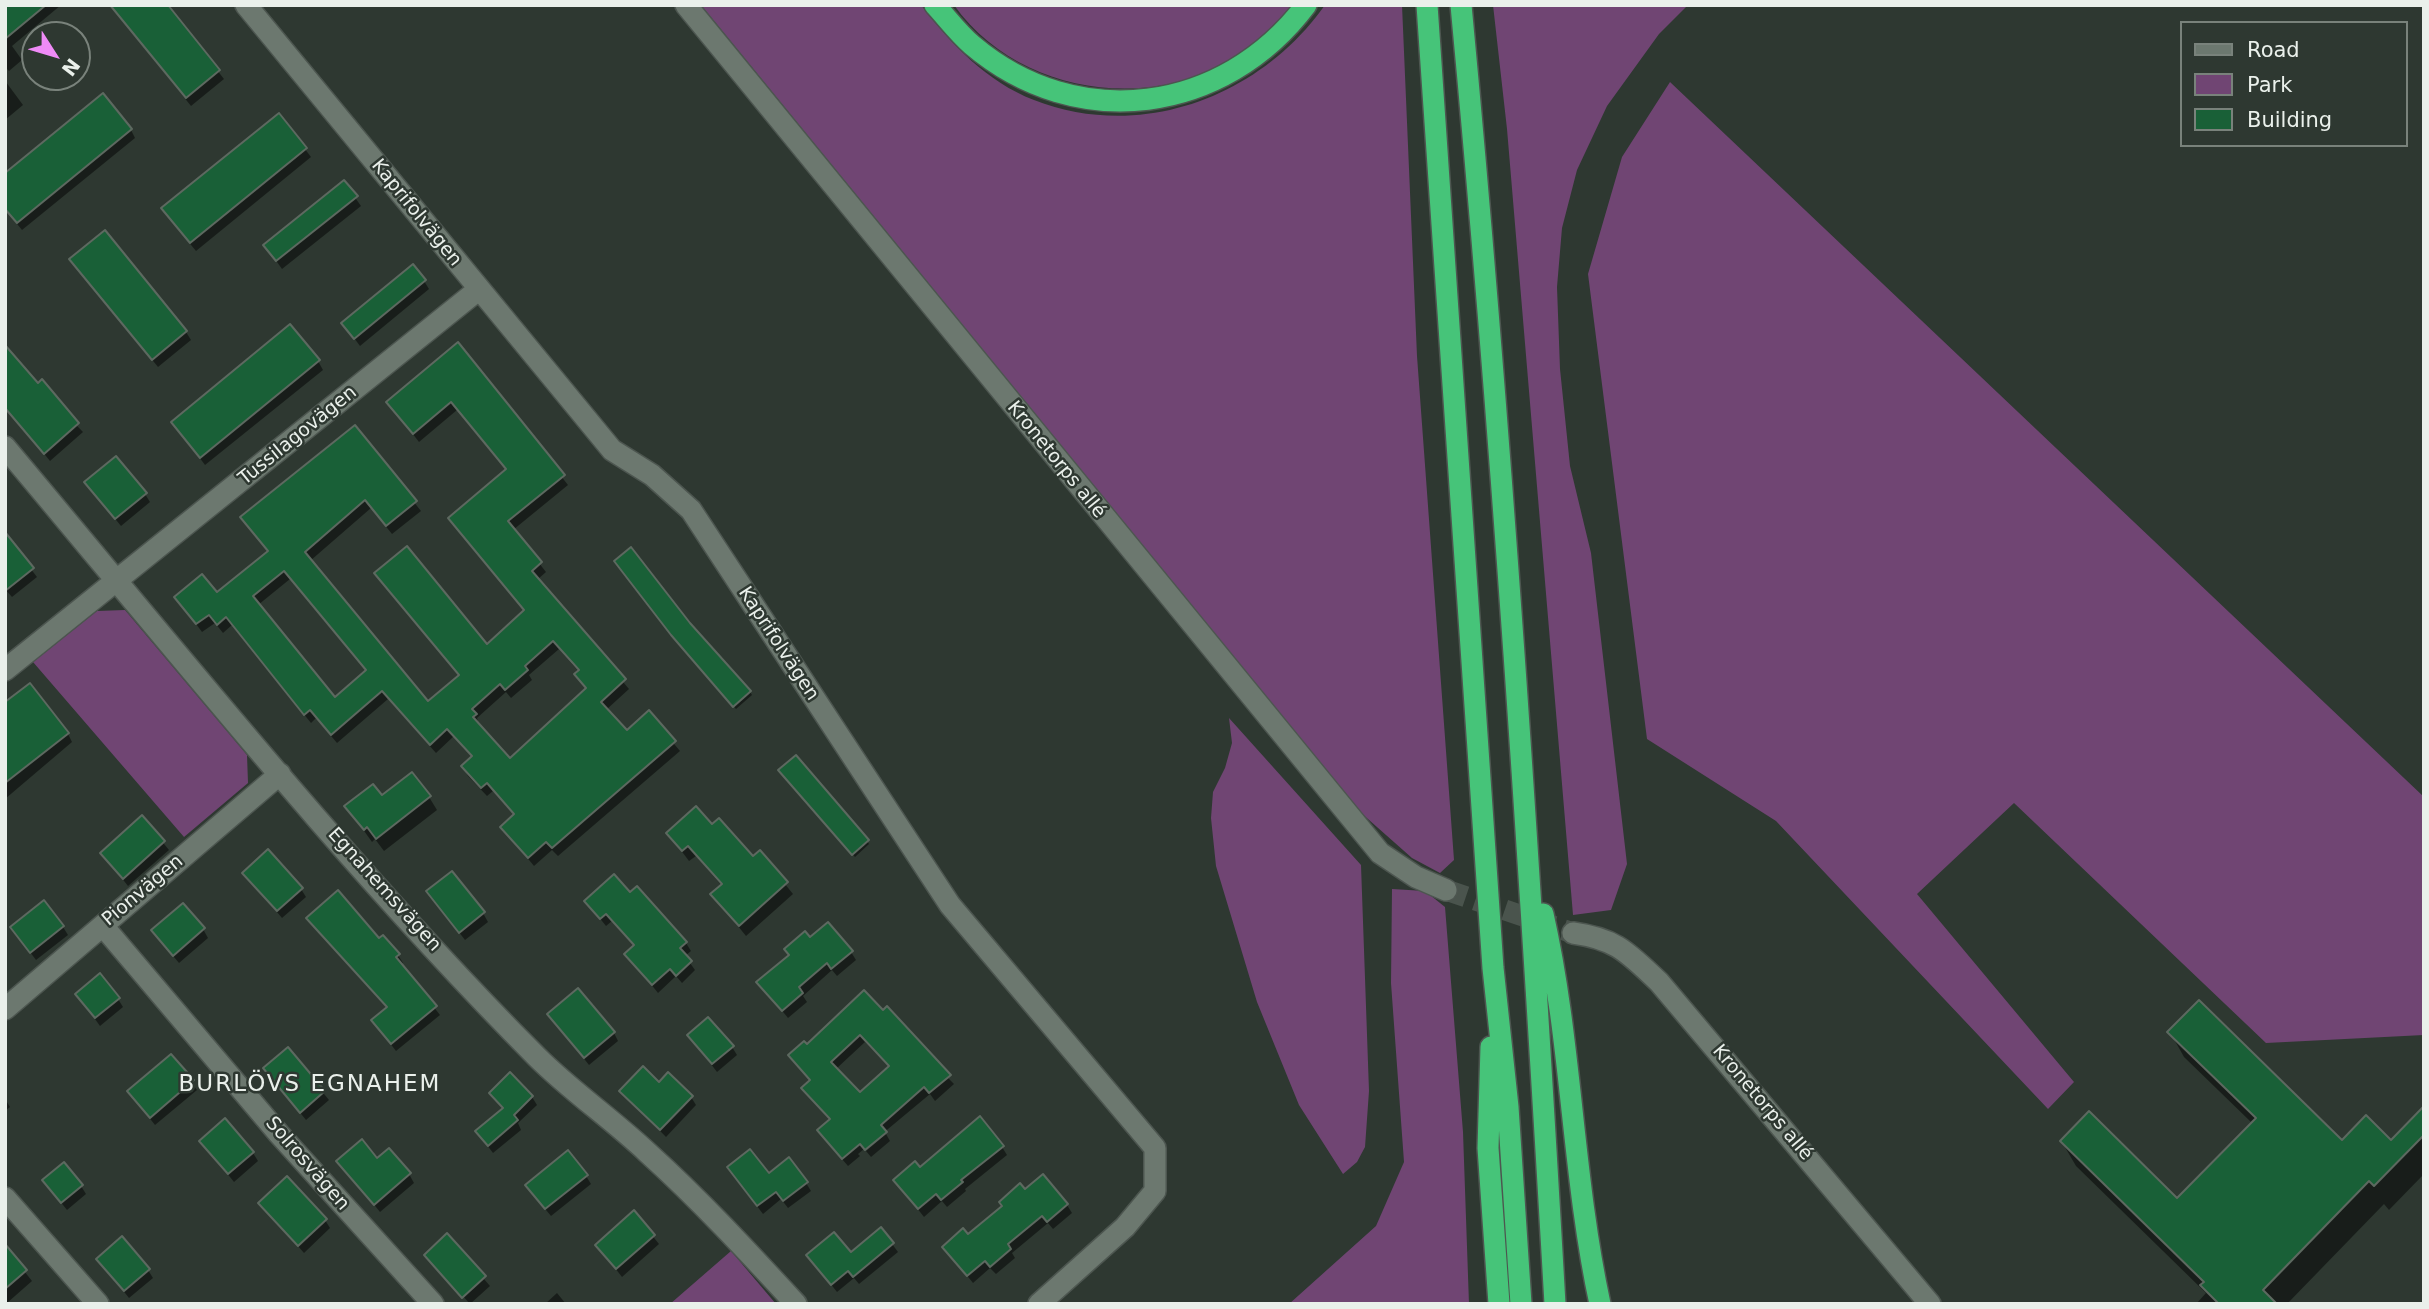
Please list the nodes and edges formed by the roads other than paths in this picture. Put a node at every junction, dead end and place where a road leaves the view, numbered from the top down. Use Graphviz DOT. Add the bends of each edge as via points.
graph roads {
  1 [pos="246,5"];
  2 [pos="686,5"];
  3 [pos="935,5"];
  4 [pos="1306,5"];
  5 [pos="1427,5"];
  6 [pos="1461,5"];
  7 [pos="478,290"];
  8 [pos="5,447"];
  9 [pos="117,580"];
  10 [pos="5,670"];
  11 [pos="280,774"];
  12 [pos="1529,854"];
  13 [pos="1446,890"];
  14 [pos="103,926"];
  15 [pos="1573,933"];
  16 [pos="1493,968"];
  17 [pos="5,1009"];
  18 [pos="5,1198"];
  19 [pos="98,1304"];
  20 [pos="433,1304"];
  21 [pos="796,1304"];
  22 [pos="1039,1304"];
  23 [pos="1499,1304"];
  24 [pos="1521,1304"];
  25 [pos="1555,1304"];
  26 [pos="1600,1304"];
  27 [pos="1930,1304"];
  1 -- 7 [label="street, Kaprifolvägen"];
  2 -- 13 [label="street, Kronetorps allé" via="1380,853"];
  3 -- 4 [label="highway" via="972,45 1016,73 1055,92 1102,102 1151,101 1195,90 1232,73 1293,23"];
  5 -- 16 [label="highway"];
  6 -- 12 [label="highway"];
  7 -- 9 [label="street, Tussilagovägen"];
  7 -- 22 [label="street, Kaprifolvägen" via="612,450 652,475 691,510 950,905 1155,1148 1155,1191 1125,1227"];
  8 -- 9 [label="street, Egnahemsvägen"];
  9 -- 10 [label="street, Tussilagovägen"];
  9 -- 11 [label="street, Egnahemsvägen"];
  11 -- 14 [label="street, Pionvägen"];
  11 -- 21 [label="street, Egnahemsvägen" via="539,1059 648,1152"];
  12 -- 25 [label="highway"];
  12 -- 26 [label="highway" via="1552,953 1579,1181"];
  14 -- 17 [label="street, Pionvägen"];
  14 -- 20 [label="street, Solrosvägen" via="279,1134"];
  15 -- 27 [label="street, Kronetorps allé" via="1602,937 1626,950 1660,982"];
  16 -- 23 [label="highway" via="1488,1148"];
  16 -- 24 [label="highway"];
  18 -- 19 [label="street"];
}
